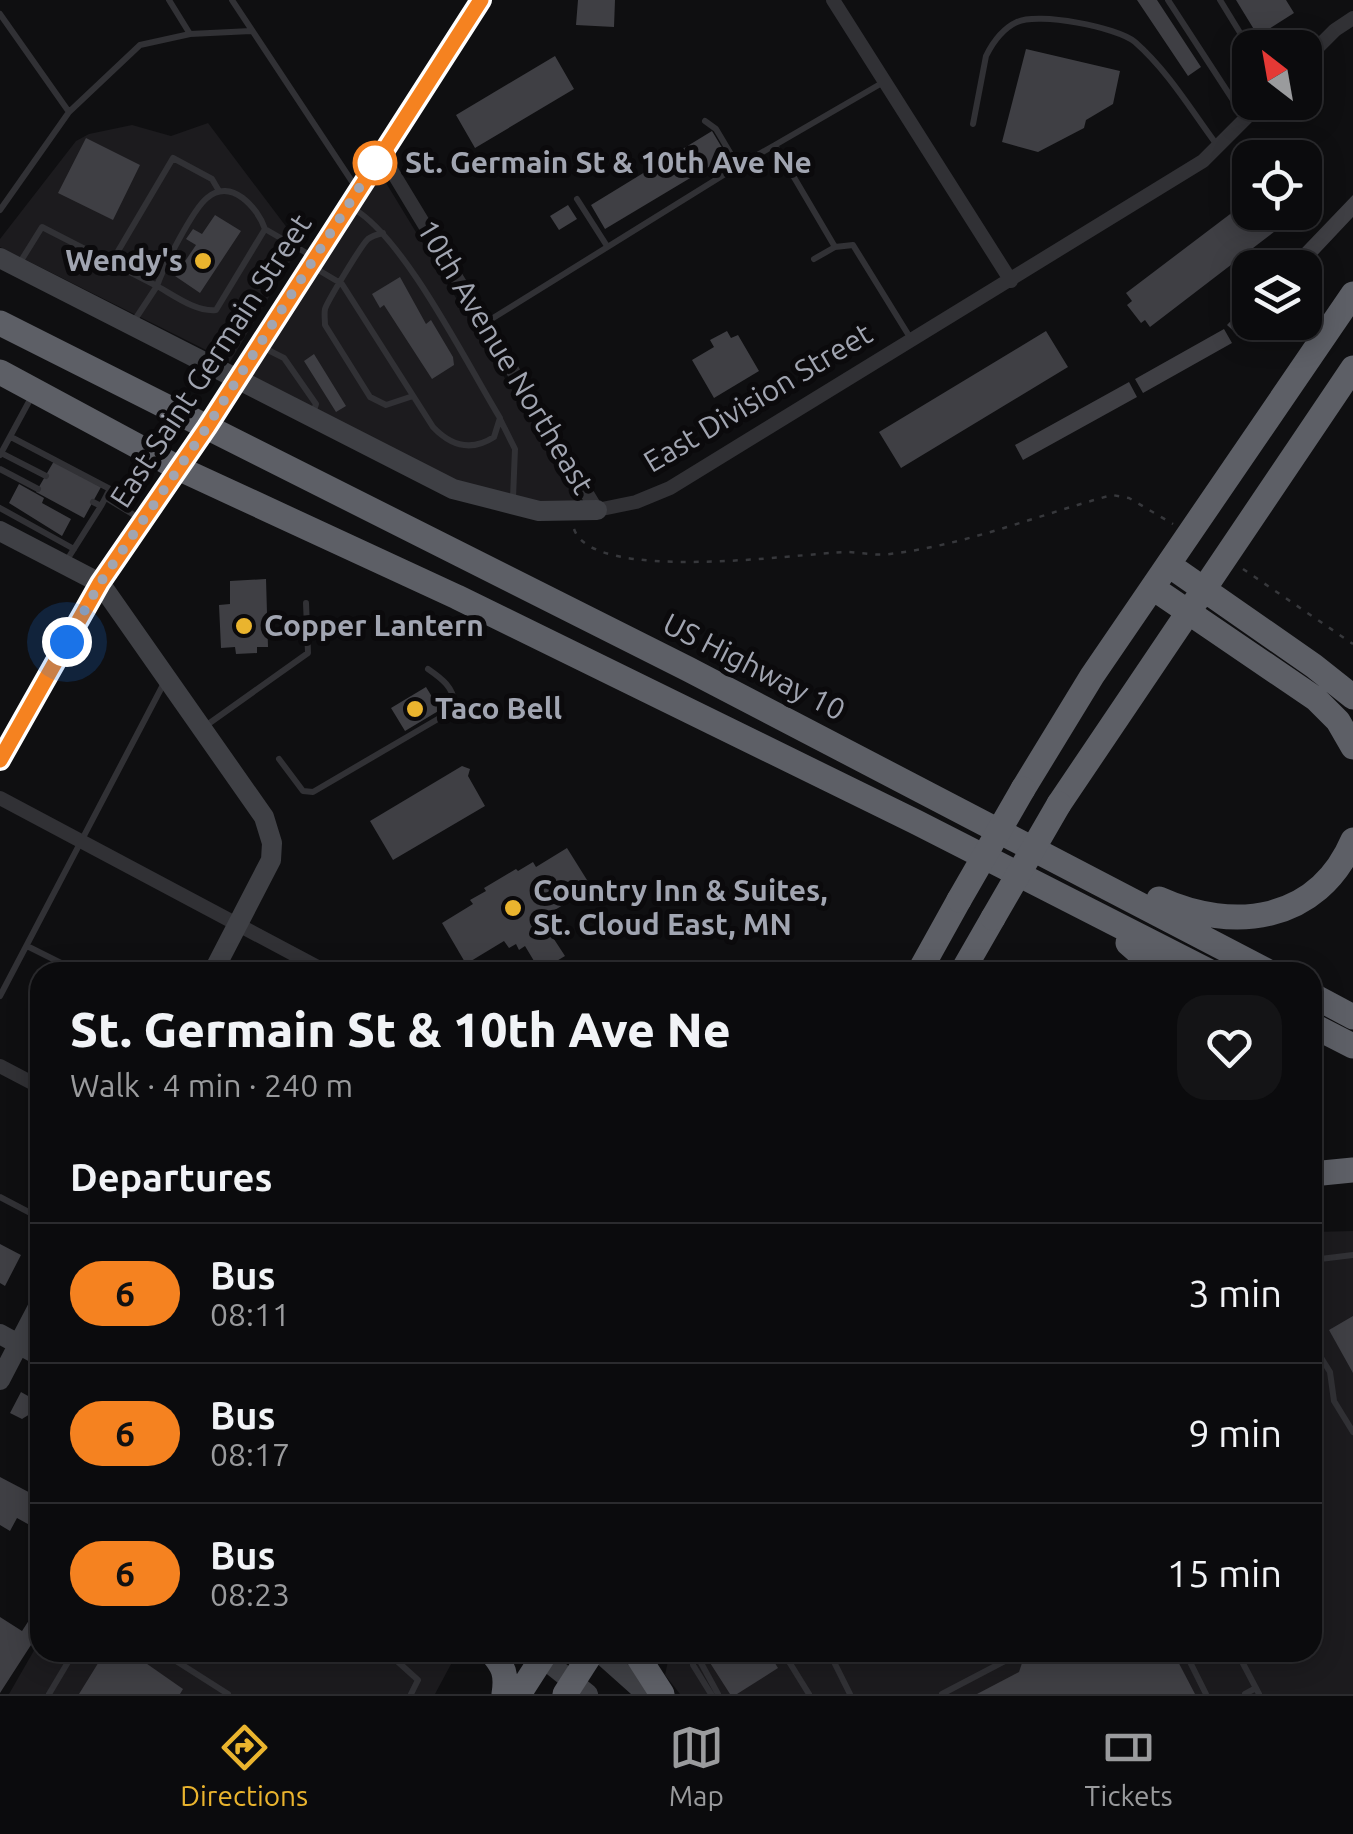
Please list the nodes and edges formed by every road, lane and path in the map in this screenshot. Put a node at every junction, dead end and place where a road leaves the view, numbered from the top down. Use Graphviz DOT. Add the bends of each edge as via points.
graph roads {
  1 [pos="168,0"];
  2 [pos="232,0"];
  3 [pos="481,0"];
  4 [pos="833,0"];
  5 [pos="1168,0"];
  6 [pos="1220,0"];
  7 [pos="0,14"];
  8 [pos="1353,18"];
  9 [pos="6,22"];
  10 [pos="1239,30"];
  11 [pos="252,31"];
  12 [pos="0,32"];
  13 [pos="190,34"];
  14 [pos="1322,43"];
  15 [pos="884,81"];
  16 [pos="1232,99"];
  17 [pos="69,112"];
  18 [pos="1242,120"];
  19 [pos="705,121"];
  20 [pos="973,124"];
  21 [pos="775,145"];
  22 [pos="1218,146"];
  23 [pos="381,152"];
  24 [pos="738,166"];
  25 [pos="220,192"];
  26 [pos="353,197"];
  27 [pos="578,199"];
  28 [pos="0,210"];
  29 [pos="266,229"];
  30 [pos="384,233"];
  31 [pos="607,246"];
  32 [pos="835,247"];
  33 [pos="814,260"];
  34 [pos="312,261"];
  35 [pos="9,263"];
  36 [pos="112,263"];
  37 [pos="1011,282"];
  38 [pos="342,284"];
  39 [pos="157,286"];
  40 [pos="1353,294"];
  41 [pos="0,323"];
  42 [pos="484,324"];
  43 [pos="131,325"];
  44 [pos="912,341"];
  45 [pos="259,344"];
  46 [pos="1353,368"];
  47 [pos="0,372"];
  48 [pos="237,378"];
  49 [pos="35,390"];
  50 [pos="413,396"];
  51 [pos="311,417"];
  52 [pos="500,418"];
  53 [pos="207,427"];
  54 [pos="10,437"];
  55 [pos="1,454"];
  56 [pos="178,468"];
  57 [pos="0,469"];
  58 [pos="46,476"];
  59 [pos="38,489"];
  60 [pos="100,502"];
  61 [pos="512,506"];
  62 [pos="0,508"];
  63 [pos="597,510"];
  64 [pos="573,512"];
  65 [pos="143,520"];
  66 [pos="0,531"];
  67 [pos="1190,535"];
  68 [pos="69,557"];
  69 [pos="1226,557"];
  70 [pos="1169,566"];
  71 [pos="100,583"];
  72 [pos="1153,588"];
  73 [pos="1204,588"];
  74 [pos="306,603"];
  75 [pos="1188,611"];
  76 [pos="1353,644"];
  77 [pos="428,668"];
  78 [pos="168,677"];
  79 [pos="1353,697"];
  80 [pos="202,728"];
  81 [pos="1353,746"];
  82 [pos="279,759"];
  83 [pos="0,760"];
  84 [pos="0,798"];
  85 [pos="1353,840"];
  86 [pos="84,842"];
  87 [pos="1022,843"];
  88 [pos="1040,886"];
  89 [pos="239,923"];
  90 [pos="27,946"];
  91 [pos="59,962"];
  92 [pos="218,962"];
  93 [pos="309,962"];
  94 [pos="924,962"];
  95 [pos="968,962"];
  96 [pos="1150,962"];
  97 [pos="1190,962"];
  98 [pos="1250,962"];
  99 [pos="0,996"];
  100 [pos="1322,1001"];
  101 [pos="1353,1017"];
  102 [pos="1322,1030"];
  103 [pos="1353,1046"];
  104 [pos="0,1066"];
  105 [pos="30,1082"];
  106 [pos="1353,1170"];
  107 [pos="1322,1173"];
  108 [pos="0,1198"];
  109 [pos="30,1213"];
  110 [pos="1353,1255"];
  111 [pos="1322,1259"];
  112 [pos="30,1315"];
  113 [pos="9,1339"];
  114 [pos="1322,1359"];
  115 [pos="0,1380"];
  116 [pos="1353,1432"];
  117 [pos="68,1662"];
  118 [pos="178,1662"];
  119 [pos="398,1662"];
  120 [pos="499,1662"];
  121 [pos="537,1662"];
  122 [pos="549,1662"];
  123 [pos="588,1662"];
  124 [pos="610,1662"];
  125 [pos="641,1662"];
  126 [pos="693,1662"];
  127 [pos="789,1662"];
  128 [pos="834,1662"];
  129 [pos="1003,1662"];
  130 [pos="1190,1662"];
  131 [pos="1242,1662"];
  132 [pos="576,1690"];
  133 [pos="808,1691"];
  134 [pos="1257,1691"];
  135 [pos="49,1694"];
  136 [pos="228,1694"];
  137 [pos="410,1694"];
  138 [pos="504,1694"];
  139 [pos="519,1694"];
  140 [pos="646,1694"];
  141 [pos="662,1694"];
  142 [pos="714,1694"];
  143 [pos="850,1694"];
  144 [pos="942,1694"];
  145 [pos="1206,1694"];
  146 [pos="1246,1694"];
  1 -- 13 [label="lane"];
  2 -- 11 [label="lane"];
  3 -- 23 [label="street, East Saint Germain Street"];
  4 -- 15 [label="street"];
  5 -- 16 [label="lane"];
  6 -- 10 [label="lane"];
  7 -- 9 [label="lane"];
  8 -- 14 [label="street"];
  9 -- 12 [label="lane"];
  9 -- 17 [label="lane"];
  11 -- 13 [label="lane"];
  11 -- 26 [label="lane"];
  13 -- 17 [label="lane" via="140,45"];
  15 -- 21 [label="lane"];
  15 -- 37 [label="street"];
  17 -- 28 [label="lane"];
  18 -- 22 [label="street, East Division Street"];
  19 -- 24 [label="lane"];
  20 -- 22 [label="lane" via="991,46 1019,20 1038,18 1132,40 1163,70"];
  21 -- 24 [label="lane"];
  21 -- 32 [label="lane"];
  22 -- 37 [label="street, East Division Street"];
  23 -- 26 [label="street, East Saint Germain Street"];
  23 -- 42 [label="street, 10th Avenue Northeast"];
  24 -- 31 [label="lane"];
  25 -- 29 [label="lane" via="244,199"];
  25 -- 36 [label="lane" via="212,178 173,158"];
  25 -- 39 [label="lane" via="206,198"];
  26 -- 30 [label="lane"];
  26 -- 34 [label="street, East Saint Germain Street"];
  27 -- 31 [label="lane"];
  29 -- 34 [label="lane"];
  29 -- 39 [label="lane" via="216,310"];
  30 -- 38 [label="lane" via="356,252"];
  30 -- 52 [label="lane"];
  31 -- 42 [label="lane"];
  32 -- 33 [label="lane"];
  32 -- 44 [label="lane" via="853,245"];
  34 -- 38 [label="lane"];
  34 -- 45 [label="street, East Saint Germain Street"];
  35 -- 36 [label="lane" via="42,227"];
  35 -- 43 [label="street, East Division Street"];
  36 -- 39 [label="lane"];
  37 -- 44 [label="street, East Division Street"];
  38 -- 50 [label="lane"];
  38 -- 50 [label="lane" via="324,312 325,325 370,397 386,405"];
  39 -- 43 [label="lane"];
  40 -- 67 [label="highway"];
  41 -- 53 [label="highway, US Highway 10"];
  42 -- 63 [label="street, 10th Avenue Northeast"];
  43 -- 48 [label="street, East Division Street"];
  44 -- 63 [label="street, East Division Street" via="670,488"];
  45 -- 48 [label="street, East Saint Germain Street"];
  45 -- 51 [label="lane" via="284,358 316,404"];
  46 -- 69 [label="highway"];
  47 -- 49 [label="highway"];
  48 -- 51 [label="street, East Division Street"];
  48 -- 53 [label="street, East Saint Germain Street"];
  49 -- 54 [label="lane"];
  49 -- 56 [label="highway"];
  50 -- 52 [label="lane" via="444,438 463,446 481,446 494,437"];
  51 -- 61 [label="street, East Division Street" via="453,489"];
  52 -- 61 [label="lane" via="517,460"];
  53 -- 56 [label="street, East Saint Germain Street"];
  53 -- 87 [label="highway, US Highway 10"];
  54 -- 55 [label="lane"];
  54 -- 60 [label="lane" via="110,489"];
  55 -- 58 [label="lane"];
  56 -- 65 [label="street, East Saint Germain Street"];
  56 -- 88 [label="highway"];
  57 -- 59 [label="lane"];
  60 -- 65 [label="lane"];
  60 -- 68 [label="lane"];
  61 -- 64 [label="street, East Division Street"];
  62 -- 68 [label="lane"];
  63 -- 64 [label="street, East Division Street"];
  64 -- 67 [label="path" via="575,534 584,543 627,561 887,555 1112,496 1129,498"];
  65 -- 71 [label="street, East Saint Germain Street"];
  66 -- 68 [label="street"];
  67 -- 70 [label="highway"];
  68 -- 71 [label="street"];
  69 -- 73 [label="highway"];
  69 -- 76 [label="path"];
  70 -- 72 [label="highway"];
  70 -- 73 [label="highway"];
  71 -- 78 [label="street"];
  71 -- 83 [label="street, East Saint Germain Street"];
  72 -- 75 [label="highway"];
  72 -- 94 [label="highway, bridge" via="1092,676"];
  73 -- 75 [label="highway"];
  73 -- 79 [label="highway"];
  74 -- 80 [label="lane" via="308,653"];
  75 -- 81 [label="highway" via="1316,699"];
  75 -- 95 [label="highway, bridge" via="1059,804"];
  77 -- 82 [label="lane" via="454,695 443,716 313,792 302,791"];
  78 -- 80 [label="street"];
  78 -- 86 [label="lane"];
  80 -- 89 [label="street" via="264,818 272,843 266,872"];
  84 -- 86 [label="street"];
  85 -- 87 [label="highway" via="1310,895 1278,912 1242,918 1177,908"];
  86 -- 89 [label="street"];
  86 -- 90 [label="lane"];
  87 -- 98 [label="highway, US Highway 10"];
  88 -- 96 [label="highway"];
  88 -- 97 [label="highway"];
  89 -- 92 [label="street"];
  89 -- 93 [label="street"];
  90 -- 91 [label="lane"];
  90 -- 99 [label="lane"];
  100 -- 101 [label="highway"];
  102 -- 103 [label="highway"];
  104 -- 105 [label="street"];
  106 -- 107 [label="highway"];
  108 -- 109 [label="lane"];
  110 -- 111 [label="lane"];
  112 -- 113 [label="street"];
  113 -- 115 [label="street"];
  114 -- 116 [label="lane" via="1334,1401"];
  117 -- 135 [label="lane"];
  118 -- 136 [label="lane"];
  119 -- 137 [label="lane" via="418,1680"];
  120 -- 138 [label="highway"];
  121 -- 139 [label="highway"];
  122 -- 132 [label="street"];
  123 -- 132 [label="highway"];
  124 -- 140 [label="street"];
  125 -- 141 [label="highway"];
  126 -- 142 [label="lane"];
  127 -- 133 [label="lane"];
  128 -- 143 [label="lane"];
  129 -- 144 [label="lane"];
  130 -- 145 [label="lane"];
  131 -- 134 [label="lane"];
  134 -- 146 [label="lane"];
}
